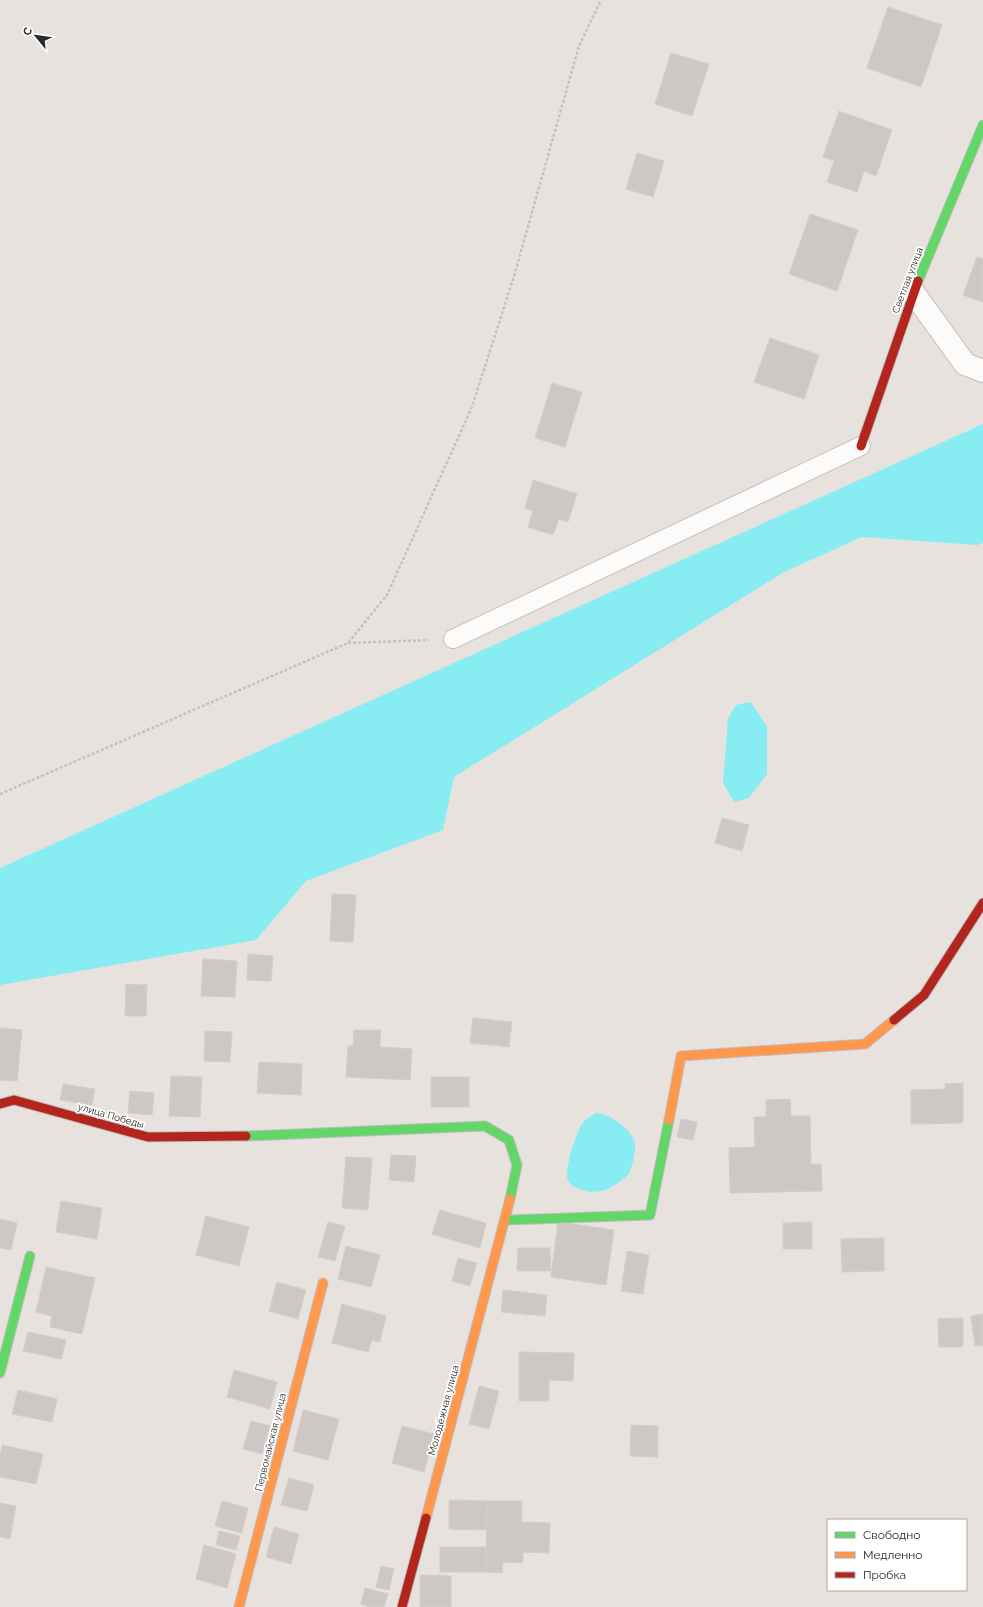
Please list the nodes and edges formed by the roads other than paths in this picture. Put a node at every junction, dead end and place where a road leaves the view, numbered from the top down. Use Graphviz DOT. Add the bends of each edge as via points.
graph roads {
  1 [pos="983,125"];
  2 [pos="979,146"];
  3 [pos="913,292"];
  4 [pos="983,371"];
  5 [pos="861,446"];
  6 [pos="453,639"];
  7 [pos="983,903"];
  8 [pos="0,1104"];
  9 [pos="505,1220"];
  10 [pos="30,1256"];
  11 [pos="322,1283"];
  12 [pos="0,1373"];
  13 [pos="239,1607"];
  14 [pos="402,1607"];
  1 -- 2 [label="street, Светлая улица"];
  2 -- 3 [label="street, Светлая улица"];
  3 -- 4 [label="street" via="965,364"];
  3 -- 5 [label="street, Светлая улица"];
  5 -- 6 [label="lane"];
  7 -- 9 [label="street" via="924,995 865,1044 681,1056 650,1214"];
  8 -- 9 [label="street, улица Победы" via="14,1100 148,1137 242,1136 486,1126 510,1140 517,1165"];
  9 -- 14 [label="street, Молодёжная улица"];
  10 -- 12 [label="street"];
  11 -- 13 [label="street, Первомайская улица"];
}
